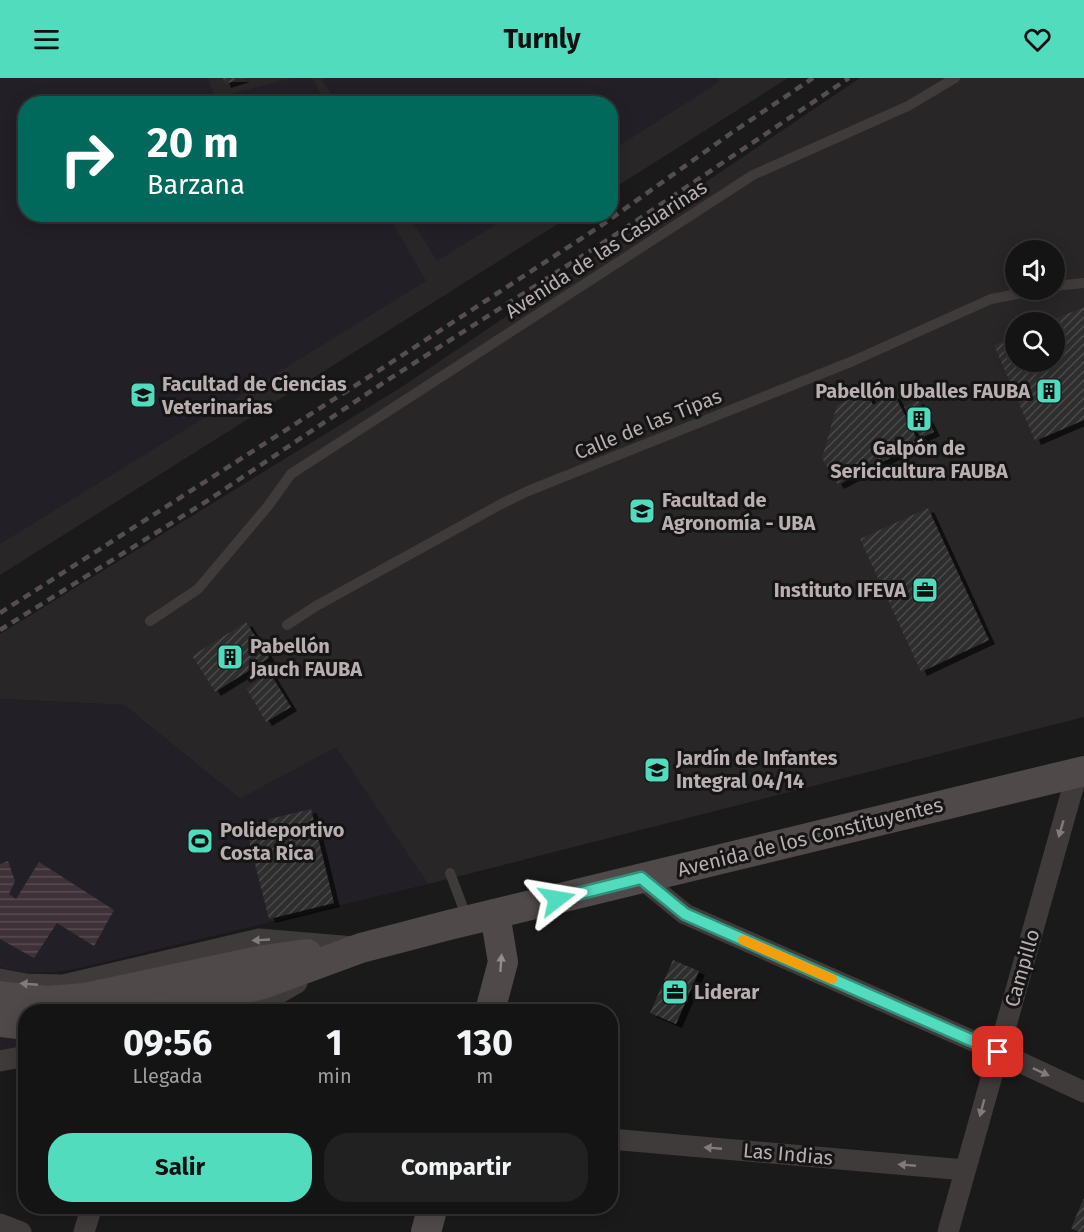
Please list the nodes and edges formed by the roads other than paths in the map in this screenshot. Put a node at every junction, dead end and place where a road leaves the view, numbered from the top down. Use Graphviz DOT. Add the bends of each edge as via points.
graph roads {
  1 [pos="955,78"];
  2 [pos="1084,283"];
  3 [pos="1065,285"];
  4 [pos="1005,296"];
  5 [pos="150,621"];
  6 [pos="287,625"];
  7 [pos="1081,772"];
  8 [pos="450,873"];
  9 [pos="641,878"];
  10 [pos="481,917"];
  11 [pos="361,948"];
  12 [pos="0,979"];
  13 [pos="0,996"];
  14 [pos="178,1004"];
  15 [pos="250,1004"];
  16 [pos="492,1004"];
  17 [pos="0,1022"];
  18 [pos="18,1024"];
  19 [pos="998,1052"];
  20 [pos="18,1058"];
  21 [pos="0,1061"];
  22 [pos="1084,1092"];
  23 [pos="618,1140"];
  24 [pos="965,1170"];
  25 [pos="90,1214"];
  26 [pos="432,1214"];
  27 [pos="0,1224"];
  28 [pos="21,1232"];
  29 [pos="84,1232"];
  30 [pos="426,1232"];
  31 [pos="948,1232"];
  1 -- 5 [label="lane, Avenida de las Casuarinas" via="908,106 753,175 291,474 198,589"];
  2 -- 3 [label="lane"];
  4 -- 6 [label="lane, Calle de las Tipas" via="503,502"];
  7 -- 9 [label="main road, Avenida de los Constituyentes"];
  7 -- 19 [label="street, Campillo, one-way"];
  8 -- 10 [label="lane"];
  9 -- 10 [label="main road, Avenida de los Constituyentes"];
  9 -- 19 [label="street" via="685,914"];
  10 -- 11 [label="main road, Avenida de los Constituyentes"];
  16 -- 10 [label="main road, one-way" via="504,962"];
  11 -- 12 [label="street, Avenida de los Constituyentes, one-way" via="259,939 63,985"];
  11 -- 13 [label="main road, Avenida de los Constituyentes" via="264,960 85,998"];
  11 -- 14 [label="main road, Avenida de los Constituyentes" via="263,984"];
  11 -- 15 [label="street, Avenida de los Constituyentes" via="269,999"];
  17 -- 18 [label="main road"];
  19 -- 22 [label="street, one-way"];
  19 -- 24 [label="street, Campillo, one-way"];
  20 -- 21 [label="street"];
  24 -- 23 [label="street, Las Indias, one-way"];
  24 -- 31 [label="street, Campillo"];
  25 -- 29 [label="street"];
  26 -- 30 [label="main road"];
  27 -- 28 [label="street"];
}
